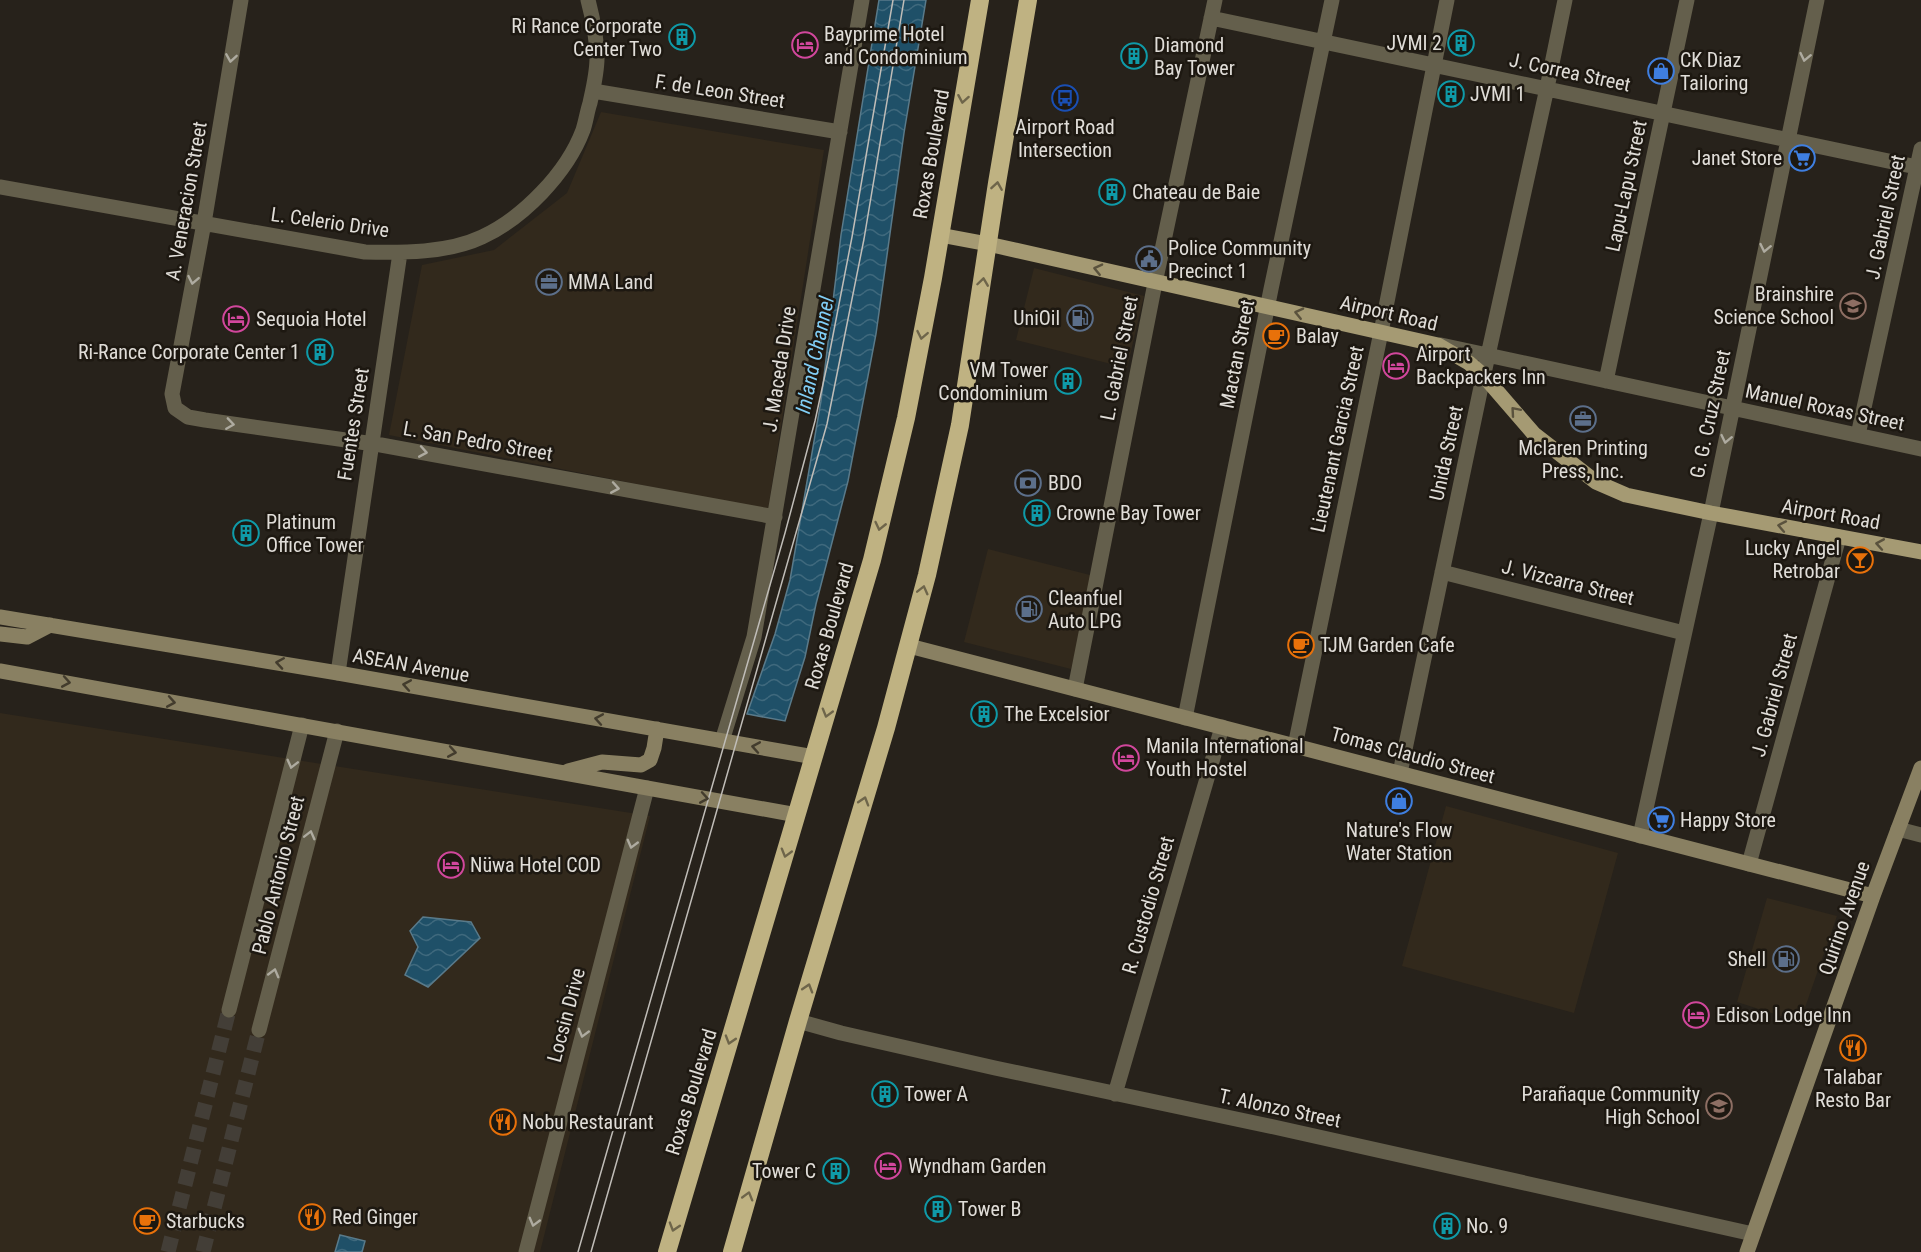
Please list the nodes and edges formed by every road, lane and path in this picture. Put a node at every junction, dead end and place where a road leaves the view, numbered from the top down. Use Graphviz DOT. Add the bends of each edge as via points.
graph roads {
  1 [pos="241,0"];
  2 [pos="588,0"];
  3 [pos="862,0"];
  4 [pos="980,0"];
  5 [pos="1028,0"];
  6 [pos="1215,0"];
  7 [pos="1332,0"];
  8 [pos="1448,0"];
  9 [pos="1565,0"];
  10 [pos="1687,0"];
  11 [pos="1817,0"];
  12 [pos="1211,18"];
  13 [pos="1323,42"];
  14 [pos="1434,65"];
  15 [pos="1547,88"];
  16 [pos="593,91"];
  17 [pos="1662,113"];
  18 [pos="840,132"];
  19 [pos="1787,139"];
  20 [pos="1921,149"];
  21 [pos="1919,167"];
  22 [pos="0,187"];
  23 [pos="204,223"];
  24 [pos="940,235"];
  25 [pos="988,244"];
  26 [pos="400,253"];
  27 [pos="1155,283"];
  28 [pos="1268,306"];
  29 [pos="1381,332"];
  30 [pos="1438,345"];
  31 [pos="1488,355"];
  32 [pos="1484,375"];
  33 [pos="1606,381"];
  34 [pos="175,408"];
  35 [pos="1732,408"];
  36 [pos="1858,435"];
  37 [pos="370,444"];
  38 [pos="1921,449"];
  39 [pos="1711,513"];
  40 [pos="775,518"];
  41 [pos="1839,537"];
  42 [pos="1921,552"];
  43 [pos="1442,572"];
  44 [pos="0,616"];
  45 [pos="50,625"];
  46 [pos="1684,633"];
  47 [pos="0,634"];
  48 [pos="909,646"];
  49 [pos="0,671"];
  50 [pos="338,673"];
  51 [pos="1075,689"];
  52 [pos="1185,718"];
  53 [pos="302,725"];
  54 [pos="1222,728"];
  55 [pos="657,729"];
  56 [pos="336,731"];
  57 [pos="722,741"];
  58 [pos="1295,746"];
  59 [pos="814,757"];
  60 [pos="1921,768"];
  61 [pos="563,773"];
  62 [pos="1400,773"];
  63 [pos="647,788"];
  64 [pos="797,815"];
  65 [pos="1898,829"];
  66 [pos="1921,835"];
  67 [pos="1641,836"];
  68 [pos="1749,864"];
  69 [pos="1873,896"];
  70 [pos="229,1010"];
  71 [pos="798,1021"];
  72 [pos="259,1030"];
  73 [pos="1115,1094"];
  74 [pos="1753,1234"];
  75 [pos="526,1252"];
  76 [pos="667,1252"];
  77 [pos="732,1252"];
  78 [pos="1747,1252"];
  1 -- 23 [label="street, A. Veneracion Street, one-way"];
  2 -- 16 [label="street, L. Celerio Drive" via="595,25 597,60"];
  3 -- 18 [label="street, J. Maceda Drive"];
  4 -- 24 [label="highway, Roxas Boulevard, one-way"];
  25 -- 5 [label="highway, one-way"];
  6 -- 12 [label="street, L. Gabriel Street"];
  7 -- 13 [label="street, Mactan Street"];
  8 -- 14 [label="street, Lieutenant Garcia Street"];
  9 -- 15 [label="street, Unida Street"];
  10 -- 17 [label="street, Lapu-Lapu Street"];
  11 -- 19 [label="street, G. G. Cruz Street, one-way"];
  12 -- 13 [label="street, J. Correa Street"];
  12 -- 27 [label="street, L. Gabriel Street"];
  13 -- 14 [label="street, J. Correa Street"];
  13 -- 28 [label="street, Mactan Street"];
  14 -- 15 [label="street, J. Correa Street"];
  14 -- 29 [label="street, Lieutenant Garcia Street"];
  15 -- 17 [label="street, J. Correa Street"];
  15 -- 31 [label="street, Unida Street"];
  16 -- 18 [label="street, F. de Leon Street"];
  16 -- 26 [label="street, L. Celerio Drive" via="583,130 566,162 523,211 482,237 446,248"];
  17 -- 19 [label="street, J. Correa Street"];
  17 -- 33 [label="street, Lapu-Lapu Street"];
  18 -- 40 [label="street, J. Maceda Drive"];
  19 -- 21 [label="street, J. Correa Street"];
  19 -- 35 [label="street, G. G. Cruz Street, one-way"];
  20 -- 21 [label="street, J. Gabriel Street"];
  21 -- 36 [label="street, J. Gabriel Street"];
  22 -- 23 [label="street, L. Celerio Drive"];
  23 -- 26 [label="street, L. Celerio Drive" via="365,252"];
  23 -- 34 [label="street, A. Veneracion Street, one-way" via="172,394"];
  24 -- 25 [label="main road, Airport Road"];
  24 -- 59 [label="highway, Roxas Boulevard, one-way" via="906,418 872,560"];
  27 -- 25 [label="main road, Airport Road, one-way"];
  48 -- 25 [label="highway, one-way" via="960,425"];
  26 -- 37 [label="street, Fuentes Street"];
  27 -- 28 [label="main road, Airport Road"];
  27 -- 51 [label="street, L. Gabriel Street"];
  29 -- 28 [label="main road, Airport Road, one-way"];
  28 -- 52 [label="street, Mactan Street"];
  29 -- 30 [label="main road, Airport Road"];
  29 -- 58 [label="street, Lieutenant Garcia Street"];
  30 -- 31 [label="street, Manuel Roxas Street"];
  30 -- 32 [label="main road, Airport Road"];
  31 -- 32 [label="street, Unida Street"];
  31 -- 33 [label="street, Manuel Roxas Street"];
  39 -- 32 [label="main road, Airport Road, one-way" via="1626,495 1596,482 1534,434"];
  32 -- 43 [label="street, Unida Street"];
  33 -- 35 [label="street, Manuel Roxas Street"];
  34 -- 37 [label="street, L. San Pedro Street, one-way" via="188,417"];
  35 -- 36 [label="street, Manuel Roxas Street"];
  35 -- 39 [label="street, G. G. Cruz Street, one-way"];
  36 -- 38 [label="street, Manuel Roxas Street"];
  37 -- 40 [label="street, L. San Pedro Street, one-way"];
  37 -- 50 [label="street, Fuentes Street"];
  41 -- 39 [label="main road, Airport Road, one-way"];
  39 -- 46 [label="street, G. G. Cruz Street"];
  40 -- 57 [label="street, J. Maceda Drive" via="754,637"];
  42 -- 41 [label="main road, Airport Road, one-way"];
  41 -- 68 [label="street, J. Gabriel Street"];
  43 -- 46 [label="street, J. Vizcarra Street"];
  43 -- 62 [label="street, Unida Street"];
  44 -- 45 [label="street, ASEAN Avenue"];
  45 -- 47 [label="street" via="27,637"];
  50 -- 45 [label="street, ASEAN Avenue, one-way"];
  46 -- 67 [label="street, G. G. Cruz Street"];
  48 -- 51 [label="street, Tomas Claudio Street"];
  71 -- 48 [label="highway, one-way"];
  49 -- 53 [label="street, one-way"];
  55 -- 50 [label="street, ASEAN Avenue, one-way"];
  51 -- 52 [label="street, Tomas Claudio Street"];
  52 -- 54 [label="street, Tomas Claudio Street"];
  53 -- 56 [label="street"];
  53 -- 70 [label="street, Pablo Antonio Street, one-way"];
  54 -- 58 [label="street, Tomas Claudio Street"];
  54 -- 73 [label="street, R. Custodio Street"];
  55 -- 57 [label="street, ASEAN Avenue"];
  55 -- 61 [label="street" via="650,760 642,765 602,762"];
  56 -- 61 [label="street, one-way"];
  72 -- 56 [label="street, Pablo Antonio Street, one-way"];
  59 -- 57 [label="street, ASEAN Avenue, one-way"];
  58 -- 62 [label="street, Tomas Claudio Street"];
  59 -- 64 [label="highway, Roxas Boulevard"];
  60 -- 65 [label="street, Quirino Avenue"];
  61 -- 63 [label="street"];
  62 -- 67 [label="street, Tomas Claudio Street"];
  63 -- 64 [label="street, one-way"];
  63 -- 75 [label="street, Locsin Drive, one-way"];
  64 -- 76 [label="highway, Roxas Boulevard, one-way"];
  65 -- 66 [label="street"];
  65 -- 69 [label="street, Quirino Avenue"];
  67 -- 68 [label="street, Tomas Claudio Street"];
  68 -- 69 [label="street, Tomas Claudio Street"];
  69 -- 74 [label="street, Quirino Avenue"];
  71 -- 73 [label="street, T. Alonzo Street"];
  77 -- 71 [label="highway, one-way"];
  73 -- 74 [label="street, T. Alonzo Street"];
  74 -- 78 [label="street, Quirino Avenue"];
}
